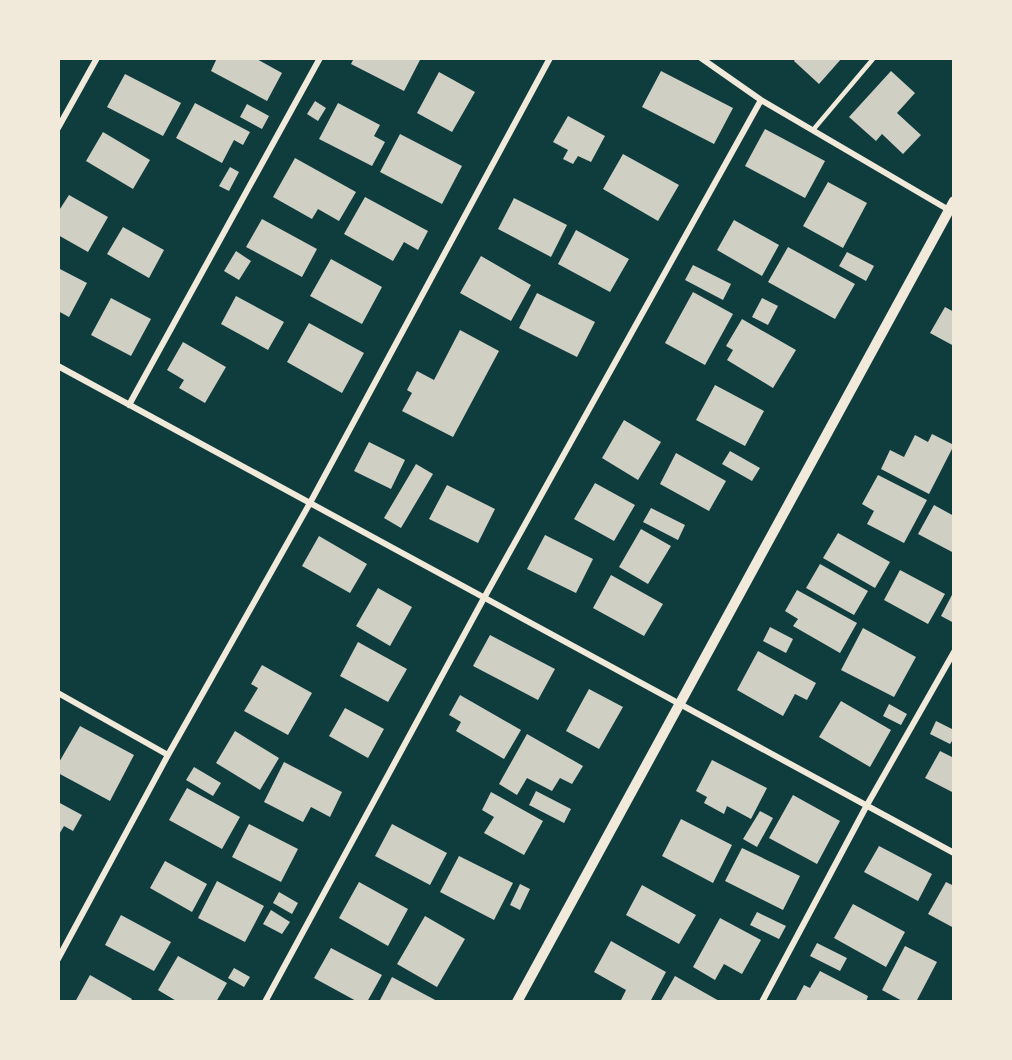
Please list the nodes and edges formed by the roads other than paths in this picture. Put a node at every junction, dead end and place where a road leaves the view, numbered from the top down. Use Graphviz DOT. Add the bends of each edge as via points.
graph roads {
  1 [pos="97,58"];
  2 [pos="320,58"];
  3 [pos="549,58"];
  4 [pos="702,58"];
  5 [pos="873,59"];
  6 [pos="761,100"];
  7 [pos="58,128"];
  8 [pos="813,130"];
  9 [pos="952,208"];
  10 [pos="58,366"];
  11 [pos="129,405"];
  12 [pos="310,503"];
  13 [pos="484,598"];
  14 [pos="954,652"];
  15 [pos="58,693"];
  16 [pos="679,705"];
  17 [pos="168,755"];
  18 [pos="867,805"];
  19 [pos="954,853"];
  20 [pos="58,959"];
  21 [pos="265,1002"];
  22 [pos="517,1002"];
  23 [pos="762,1002"];
  1 -- 7 [label="street"];
  2 -- 11 [label="street"];
  3 -- 12 [label="street"];
  4 -- 6 [label="street"];
  5 -- 8 [label="lane"];
  6 -- 8 [label="street"];
  6 -- 13 [label="street"];
  8 -- 9 [label="street"];
  9 -- 16 [label="street"];
  10 -- 11 [label="street"];
  11 -- 12 [label="street"];
  12 -- 13 [label="street"];
  12 -- 17 [label="street"];
  13 -- 16 [label="street"];
  13 -- 21 [label="street"];
  14 -- 18 [label="street"];
  15 -- 17 [label="street"];
  16 -- 18 [label="street"];
  16 -- 22 [label="street"];
  17 -- 20 [label="street"];
  18 -- 19 [label="street"];
  18 -- 23 [label="street"];
}
